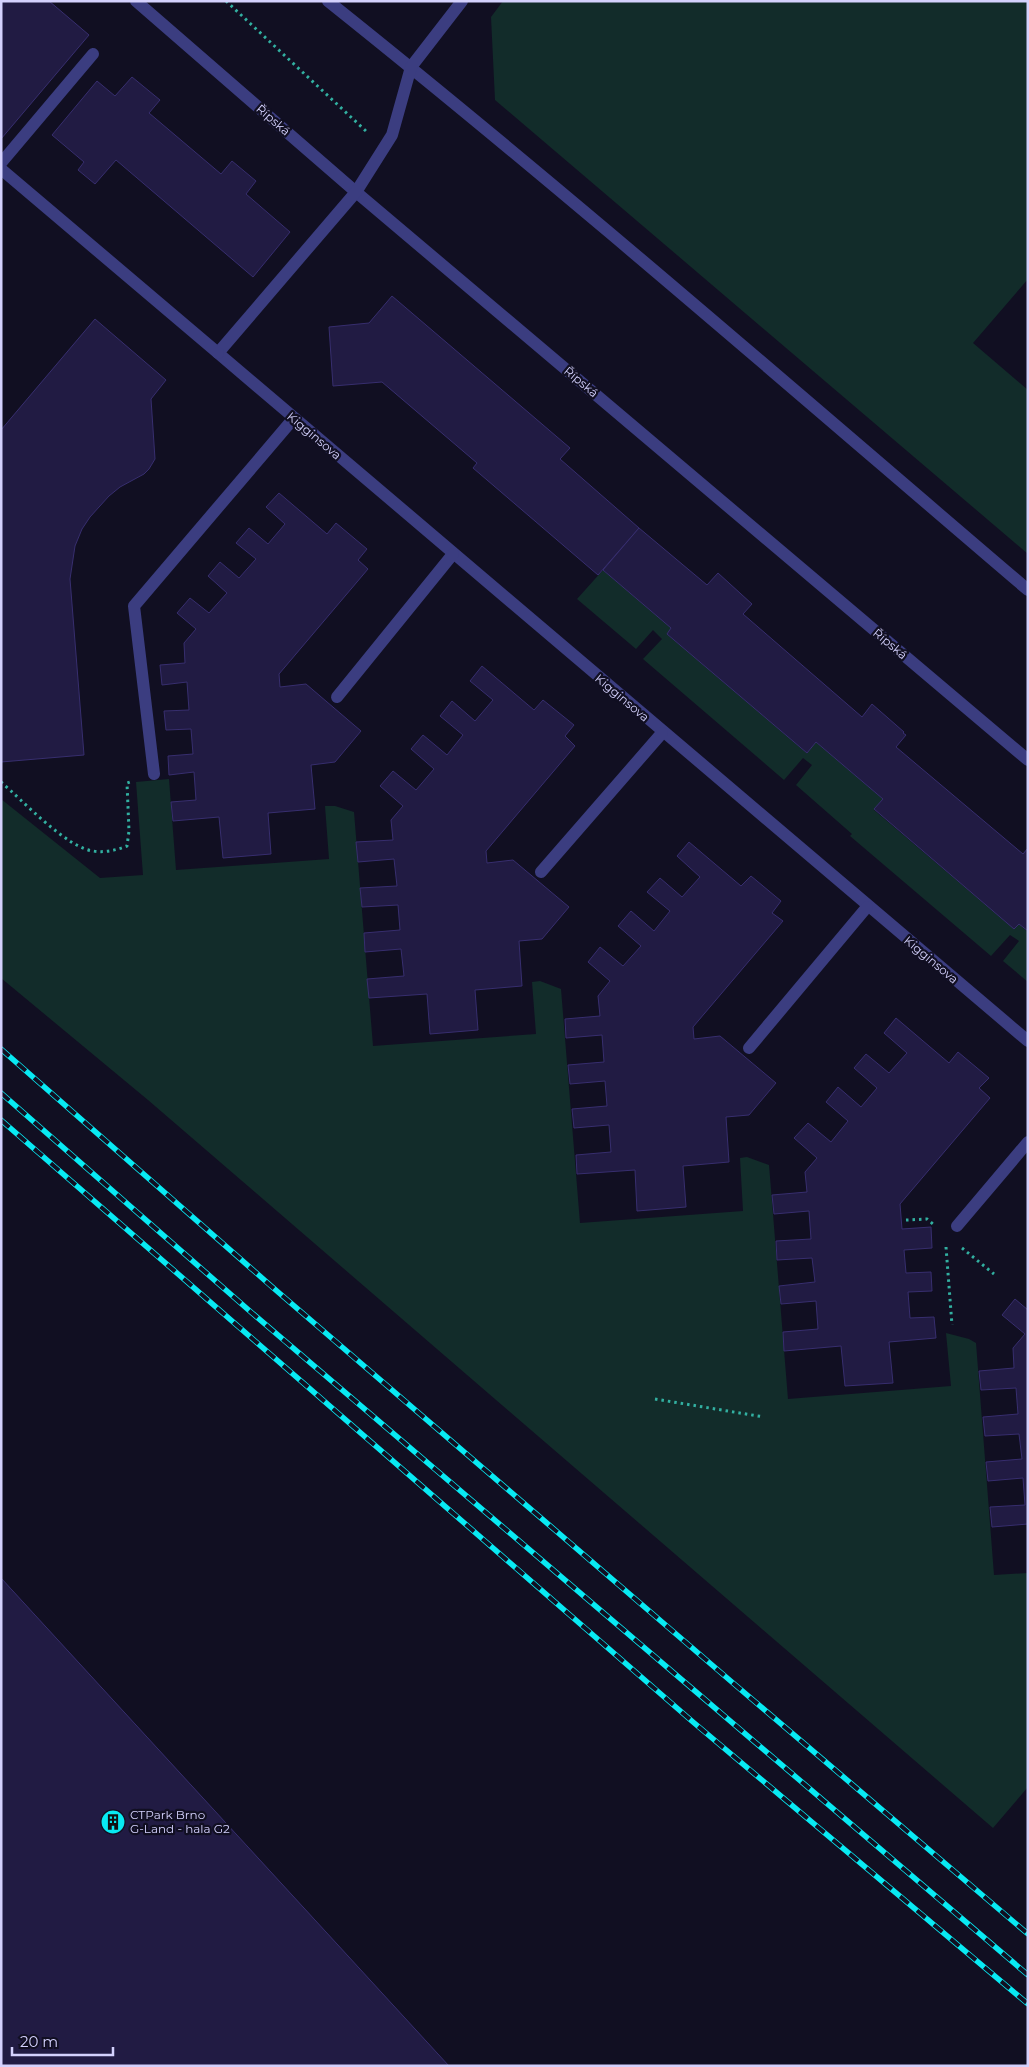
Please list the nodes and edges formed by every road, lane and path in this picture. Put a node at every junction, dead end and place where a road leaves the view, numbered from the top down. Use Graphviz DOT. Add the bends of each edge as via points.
graph roads {
  1 [pos="136,1"];
  2 [pos="226,1"];
  3 [pos="328,1"];
  4 [pos="462,1"];
  5 [pos="93,54"];
  6 [pos="411,67"];
  7 [pos="384,147"];
  8 [pos="1,163"];
  9 [pos="1,169"];
  10 [pos="356,192"];
  11 [pos="218,353"];
  12 [pos="294,418"];
  13 [pos="453,554"];
  14 [pos="1028,590"];
  15 [pos="337,697"];
  16 [pos="662,733"];
  17 [pos="1028,760"];
  18 [pos="154,774"];
  19 [pos="1,782"];
  20 [pos="541,872"];
  21 [pos="867,907"];
  22 [pos="1028,1041"];
  23 [pos="749,1048"];
  24 [pos="1028,1142"];
  25 [pos="906,1220"];
  26 [pos="957,1226"];
  27 [pos="939,1229"];
  28 [pos="946,1244"];
  29 [pos="959,1246"];
  30 [pos="994,1274"];
  31 [pos="952,1325"];
  32 [pos="655,1399"];
  33 [pos="764,1417"];
  1 -- 10 [label="street, Řípská"];
  2 -- 7 [label="path"];
  3 -- 6 [label="street"];
  4 -- 6 [label="street"];
  5 -- 8 [label="street"];
  6 -- 7 [label="street" via="392,135"];
  6 -- 14 [label="street"];
  7 -- 10 [label="street"];
  9 -- 11 [label="street, Kigginsova"];
  10 -- 11 [label="street"];
  10 -- 17 [label="street, Řípská"];
  11 -- 12 [label="street, Kigginsova"];
  12 -- 13 [label="street, Kigginsova"];
  12 -- 18 [label="street" via="134,606"];
  13 -- 15 [label="street"];
  13 -- 16 [label="street, Kigginsova"];
  16 -- 20 [label="street"];
  16 -- 21 [label="street, Kigginsova"];
  18 -- 19 [label="path" via="127,782 127,846 113,852 92,852 70,842"];
  21 -- 22 [label="street, Kigginsova"];
  21 -- 23 [label="street"];
  24 -- 26 [label="street"];
  25 -- 27 [label="path" via="927,1219"];
  28 -- 31 [label="path"];
  29 -- 30 [label="path"];
  32 -- 33 [label="path"];
}
